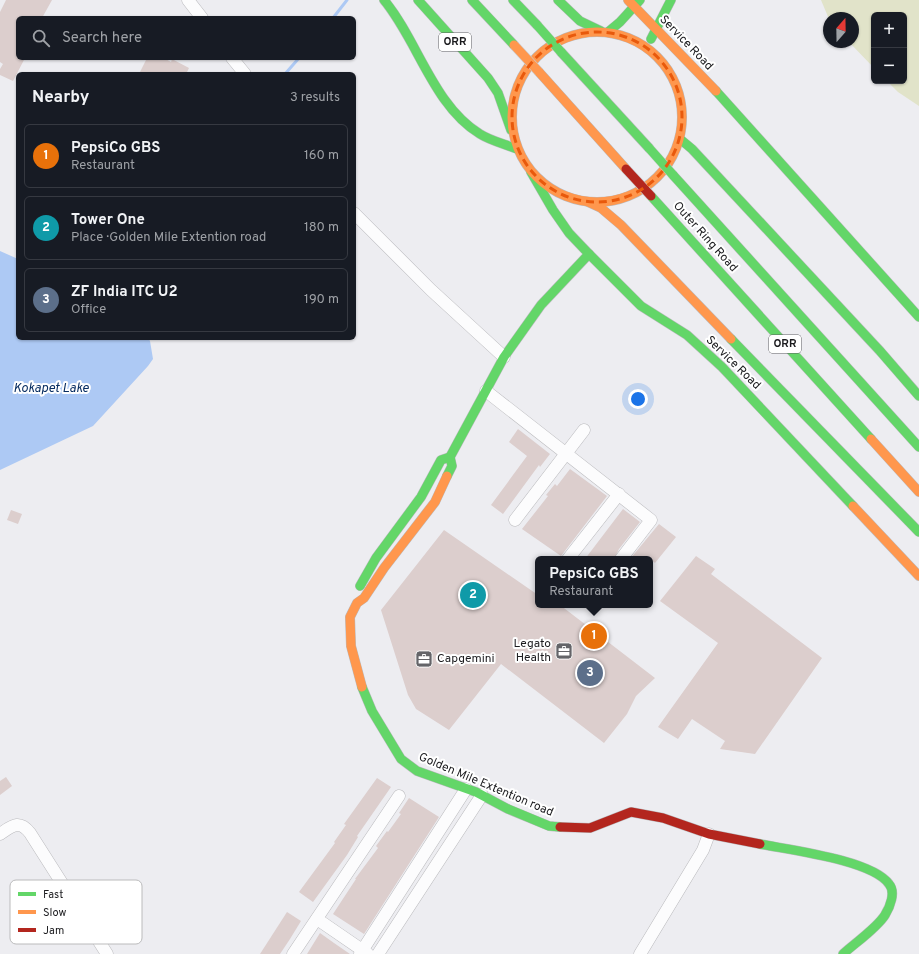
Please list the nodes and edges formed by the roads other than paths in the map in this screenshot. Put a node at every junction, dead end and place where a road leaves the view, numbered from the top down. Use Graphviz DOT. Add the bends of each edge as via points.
graph roads {
  1 [pos="188,0"];
  2 [pos="384,0"];
  3 [pos="418,0"];
  4 [pos="472,0"];
  5 [pos="514,0"];
  6 [pos="558,0"];
  7 [pos="671,0"];
  8 [pos="634,2"];
  9 [pos="200,16"];
  10 [pos="656,29"];
  11 [pos="604,32"];
  12 [pos="646,48"];
  13 [pos="234,60"];
  14 [pos="243,72"];
  15 [pos="512,130"];
  16 [pos="680,139"];
  17 [pos="517,149"];
  18 [pos="531,172"];
  19 [pos="588,202"];
  20 [pos="356,216"];
  21 [pos="589,254"];
  22 [pos="919,317"];
  23 [pos="504,357"];
  24 [pos="486,391"];
  25 [pos="919,396"];
  26 [pos="584,430"];
  27 [pos="919,447"];
  28 [pos="566,453"];
  29 [pos="450,457"];
  30 [pos="919,492"];
  31 [pos="618,494"];
  32 [pos="515,520"];
  33 [pos="919,532"];
  34 [pos="570,556"];
  35 [pos="623,556"];
  36 [pos="919,576"];
  37 [pos="357,603"];
  38 [pos="466,789"];
  39 [pos="482,795"];
  40 [pos="399,796"];
  41 [pos="0,834"];
  42 [pos="709,834"];
  43 [pos="60,880"];
  44 [pos="317,919"];
  45 [pos="102,944"];
  46 [pos="364,953"];
  47 [pos="108,954"];
  48 [pos="293,954"];
  49 [pos="378,954"];
  50 [pos="640,954"];
  51 [pos="843,954"];
  1 -- 9 [label="street"];
  2 -- 17 [label="main road" via="398,18 445,99 463,122 480,134"];
  3 -- 15 [label="main road, ORR" via="488,78 498,93"];
  4 -- 30 [label="main road, Outer Ring Road / ORR, bridge"];
  5 -- 27 [label="main road, Outer Ring Road / ORR, bridge"];
  6 -- 11 [label="main road" via="580,21"];
  7 -- 10 [label="main road"];
  8 -- 10 [label="main road, Service Road"];
  8 -- 11 [label="main road"];
  10 -- 12 [label="main road"];
  10 -- 22 [label="main road, Service Road" via="725,100"];
  11 -- 12 [label="main road" via="632,39"];
  11 -- 15 [label="main road" via="575,34 552,44 532,60 518,81 511,105"];
  12 -- 16 [label="main road" via="653,52 669,71 679,93 683,116"];
  13 -- 14 [label="street"];
  15 -- 17 [label="main road"];
  16 -- 19 [label="main road" via="671,162 650,184 635,194 612,202"];
  16 -- 25 [label="main road" via="875,345"];
  17 -- 18 [label="main road"];
  18 -- 19 [label="main road" via="547,187 566,197"];
  18 -- 21 [label="main road, Service Road" via="569,233"];
  19 -- 33 [label="main road, ORR" via="601,208 621,225"];
  20 -- 23 [label="street"];
  21 -- 23 [label="main road, Golden Mile Extention road" via="541,305"];
  21 -- 36 [label="main road, Service Road" via="641,306 687,335 722,367"];
  23 -- 24 [label="main road, Golden Mile Extention road"];
  24 -- 28 [label="street"];
  24 -- 29 [label="main road, Golden Mile Extention road"];
  26 -- 28 [label="street"];
  28 -- 31 [label="street"];
  28 -- 32 [label="street"];
  29 -- 37 [label="main road, Golden Mile Extention road" via="452,466 435,502 364,598"];
  29 -- 37 [label="main road, Golden Mile Extention road" via="441,460 421,497 376,558 356,594"];
  31 -- 34 [label="street"];
  31 -- 35 [label="street" via="651,520"];
  37 -- 38 [label="main road, Golden Mile Extention road" via="350,617 351,646 360,683 382,731 401,759 417,771"];
  38 -- 39 [label="main road, Golden Mile Extention road"];
  38 -- 46 [label="street"];
  39 -- 42 [label="main road, Golden Mile Extention road" via="549,826 590,828 631,812 663,818"];
  39 -- 49 [label="street"];
  40 -- 44 [label="street"];
  41 -- 43 [label="street" via="13,825 25,827"];
  42 -- 50 [label="street" via="703,850"];
  42 -- 51 [label="main road, Golden Mile Extention road" via="849,862 878,874 890,884 893,894 886,914"];
  44 -- 46 [label="street"];
  44 -- 48 [label="street"];
  45 -- 47 [label="street"];
}
